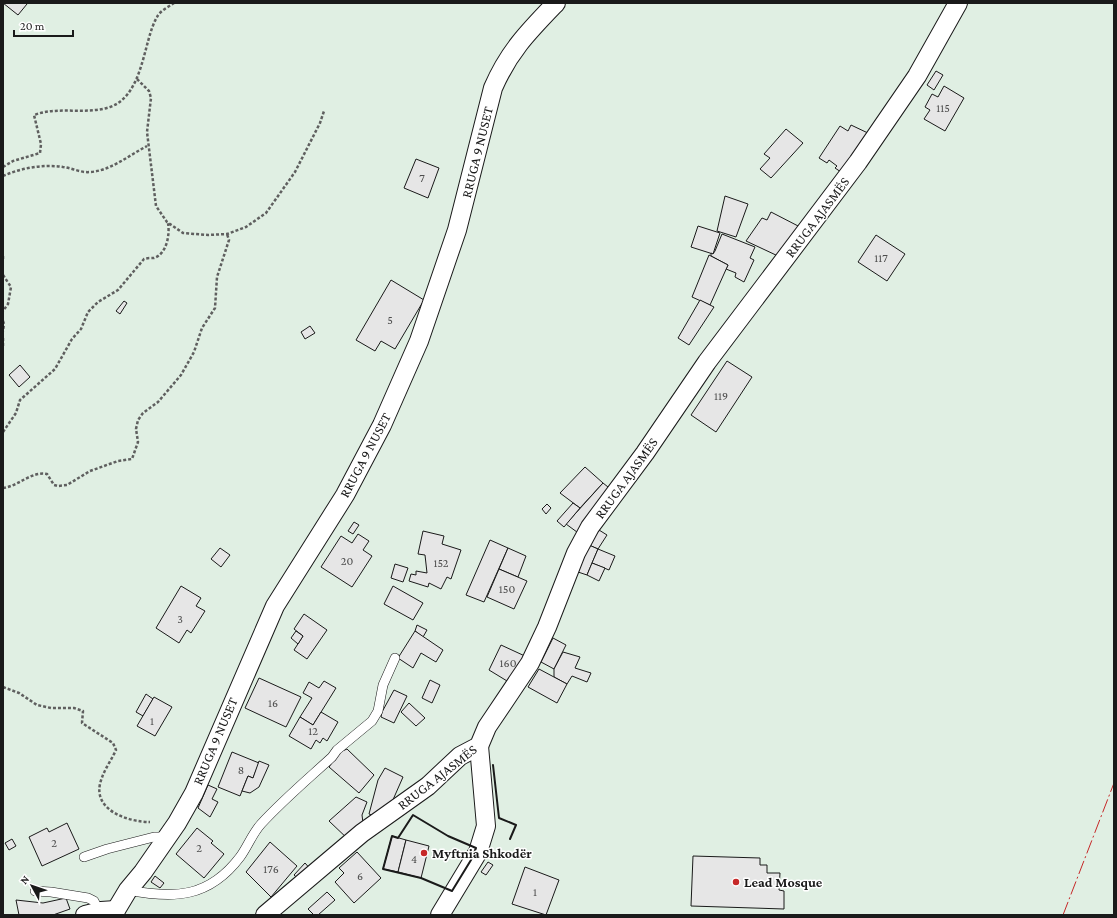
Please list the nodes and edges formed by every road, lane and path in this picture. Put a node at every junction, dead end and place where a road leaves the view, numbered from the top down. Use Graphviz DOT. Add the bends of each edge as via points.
graph roads {
  1 [pos="174,3"];
  2 [pos="556,3"];
  3 [pos="958,3"];
  4 [pos="137,79"];
  5 [pos="324,110"];
  6 [pos="148,146"];
  7 [pos="3,166"];
  8 [pos="3,176"];
  9 [pos="168,222"];
  10 [pos="227,234"];
  11 [pos="3,256"];
  12 [pos="3,261"];
  13 [pos="3,275"];
  14 [pos="3,311"];
  15 [pos="3,321"];
  16 [pos="3,331"];
  17 [pos="3,338"];
  18 [pos="3,348"];
  19 [pos="3,432"];
  20 [pos="3,488"];
  21 [pos="395,658"];
  22 [pos="3,687"];
  23 [pos="479,746"];
  24 [pos="177,823"];
  25 [pos="165,841"];
  26 [pos="84,857"];
  27 [pos="128,890"];
  28 [pos="35,891"];
  29 [pos="104,913"];
  30 [pos="265,915"];
  31 [pos="440,915"];
  1 -- 4 [label="path" via="158,15 152,26"];
  2 -- 24 [label="street, RRUGA 9 NUSET" via="515,47 502,67 484,119 458,230 419,341 368,455 275,606 194,792"];
  3 -- 23 [label="street, RRUGA AJASMËS" via="917,76 858,162 707,362 645,453 590,527 576,553 530,663 487,727"];
  4 -- 6 [label="path" via="151,98"];
  4 -- 7 [label="path" via="121,99 110,107 44,111 34,115 41,144 40,153"];
  5 -- 10 [label="path" via="295,172 266,213 246,227"];
  6 -- 8 [label="path" via="104,170 86,172 45,166"];
  6 -- 9 [label="path" via="156,206"];
  9 -- 10 [label="path" via="183,233"];
  9 -- 19 [label="path" via="169,236 161,252 154,258 144,258 118,290 91,308 81,329 72,339 55,369 20,400 16,413"];
  10 -- 20 [label="path" via="229,240 217,277 215,308 202,328 194,352 181,375 158,402 138,420 138,442 132,459 90,471 63,486 54,485 47,474 39,473"];
  11 -- 12 [label="path"];
  13 -- 14 [label="path" via="12,287 8,304"];
  15 -- 16 [label="path"];
  17 -- 18 [label="path"];
  21 -- 27 [label="lane" via="383,685 378,711 372,721 337,750 260,825 240,857 216,880 205,889 174,894"];
  22 -- 24 [label="path" via="19,693 37,705 83,711 82,723 113,743 116,750 104,772 100,786 107,807 114,813 135,820"];
  23 -- 30 [label="street, RRUGA AJASMËS" via="460,756 428,786 362,833"];
  23 -- 31 [label="street" via="486,826 478,852"];
  24 -- 25 [label="street, RRUGA 9 NUSET"];
  25 -- 26 [label="lane" via="160,837 154,837"];
  25 -- 27 [label="street, RRUGA 9 NUSET"];
  27 -- 29 [label="street, RRUGA 9 NUSET"];
  28 -- 29 [label="lane" via="88,898"];
}
